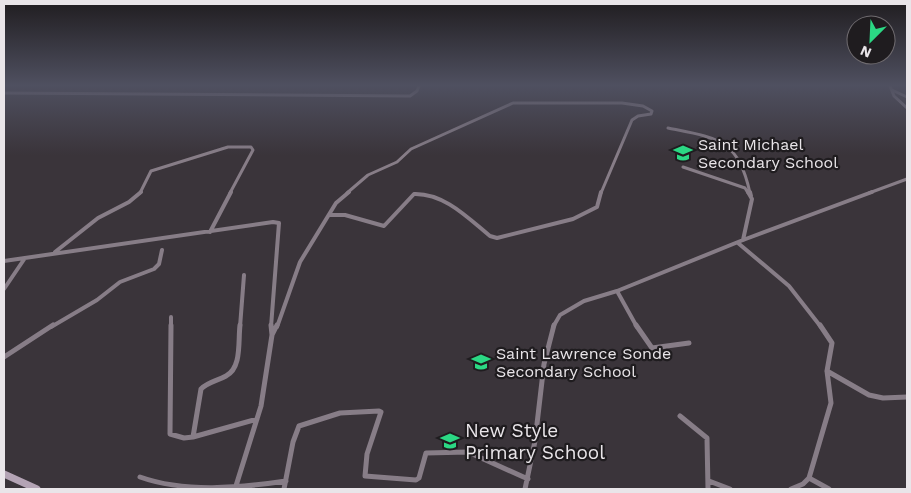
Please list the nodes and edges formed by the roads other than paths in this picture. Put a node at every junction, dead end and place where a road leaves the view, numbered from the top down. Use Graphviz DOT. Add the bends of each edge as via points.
graph roads {
  1 [pos="496,109"];
  2 [pos="648,109"];
  3 [pos="668,128"];
  4 [pos="683,167"];
  5 [pos="907,179"];
  6 [pos="752,196"];
  7 [pos="329,215"];
  8 [pos="210,232"];
  9 [pos="740,242"];
  10 [pos="162,250"];
  11 [pos="53,254"];
  12 [pos="25,258"];
  13 [pos="4,261"];
  14 [pos="244,275"];
  15 [pos="4,289"];
  16 [pos="617,291"];
  17 [pos="171,317"];
  18 [pos="272,336"];
  19 [pos="689,343"];
  20 [pos="4,348"];
  21 [pos="6,356"];
  22 [pos="827,371"];
  23 [pos="907,397"];
  24 [pos="680,416"];
  25 [pos="257,419"];
  26 [pos="193,437"];
  27 [pos="4,474"];
  28 [pos="140,477"];
  29 [pos="809,478"];
  30 [pos="528,479"];
  31 [pos="286,481"];
  32 [pos="709,482"];
  33 [pos="235,488"];
  34 [pos="37,489"];
  35 [pos="284,489"];
  36 [pos="525,489"];
  37 [pos="708,489"];
  38 [pos="730,489"];
  39 [pos="791,489"];
  40 [pos="829,489"];
  1 -- 7 [label="street" via="410,149 398,162 373,172 341,197"];
  2 -- 7 [label="street" via="652,112 632,120 597,207 573,219 497,238 449,205 420,193 414,194 384,226"];
  3 -- 6 [label="street" via="712,137 730,145 746,170"];
  4 -- 6 [label="street" via="745,188"];
  5 -- 9 [label="street"];
  6 -- 9 [label="street"];
  7 -- 18 [label="street" via="300,262 282,317"];
  8 -- 11 [label="street"];
  8 -- 11 [label="street" via="253,150 251,147 228,147 151,172 137,196 101,216 75,240"];
  8 -- 18 [label="street" via="273,222 280,225 270,320"];
  9 -- 16 [label="street"];
  9 -- 22 [label="street" via="789,286 828,334 832,343"];
  10 -- 21 [label="street" via="159,264 154,269 120,282 97,300"];
  11 -- 12 [label="street"];
  12 -- 13 [label="street"];
  12 -- 15 [label="street"];
  14 -- 26 [label="street" via="236,367 229,376 201,389"];
  16 -- 19 [label="street" via="650,346"];
  16 -- 30 [label="street" via="584,300 568,308 555,321 544,364"];
  17 -- 26 [label="street" via="172,410 169,431 176,436"];
  18 -- 25 [label="street"];
  20 -- 21 [label="street"];
  22 -- 23 [label="street" via="876,398"];
  22 -- 29 [label="street" via="831,403"];
  24 -- 32 [label="street" via="707,438"];
  25 -- 26 [label="street"];
  25 -- 33 [label="street"];
  27 -- 34 [label="main road"];
  28 -- 33 [label="street" via="157,484"];
  29 -- 39 [label="street"];
  29 -- 40 [label="street"];
  30 -- 31 [label="street" via="462,451 426,453 416,480 365,476 379,410 340,413 301,425 297,429"];
  30 -- 36 [label="street"];
  31 -- 33 [label="street"];
  31 -- 35 [label="street"];
  32 -- 37 [label="street"];
  32 -- 38 [label="street"];
}
